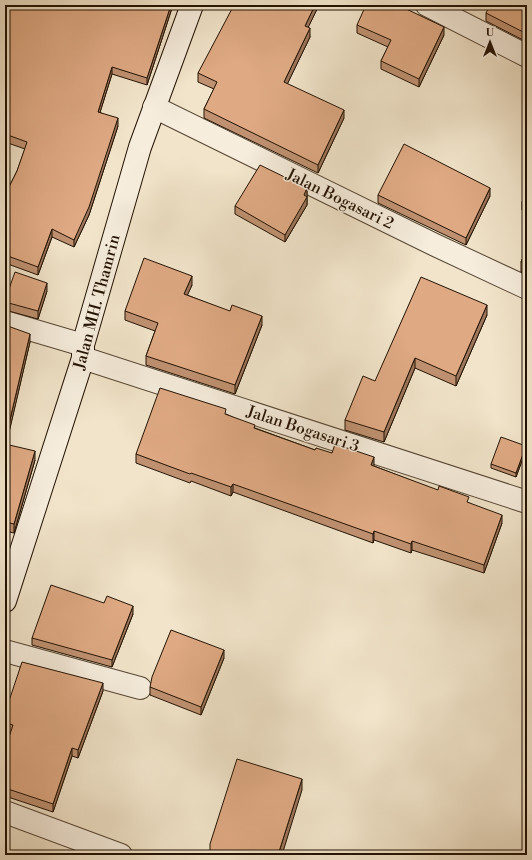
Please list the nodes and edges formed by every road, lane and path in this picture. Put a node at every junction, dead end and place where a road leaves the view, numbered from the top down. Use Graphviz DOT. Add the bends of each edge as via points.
graph roads {
  1 [pos="192,5"];
  2 [pos="427,5"];
  3 [pos="527,56"];
  4 [pos="154,107"];
  5 [pos="527,288"];
  6 [pos="5,322"];
  7 [pos="83,352"];
  8 [pos="525,501"];
  9 [pos="12,557"];
  10 [pos="5,601"];
  11 [pos="5,651"];
  12 [pos="140,688"];
  13 [pos="5,812"];
  14 [pos="121,855"];
  1 -- 4 [label="street, Jalan MH. Thamrin"];
  2 -- 3 [label="street"];
  4 -- 5 [label="street, Jalan Bogasari 2"];
  4 -- 7 [label="street, Jalan MH. Thamrin" via="140,147"];
  6 -- 7 [label="street, Jalan Bogasari 3"];
  7 -- 8 [label="street, Jalan Bogasari 3"];
  7 -- 9 [label="street, Jalan MH. Thamrin"];
  9 -- 10 [label="street, Jalan MH. Thamrin"];
  11 -- 12 [label="street"];
  13 -- 14 [label="street"];
}
